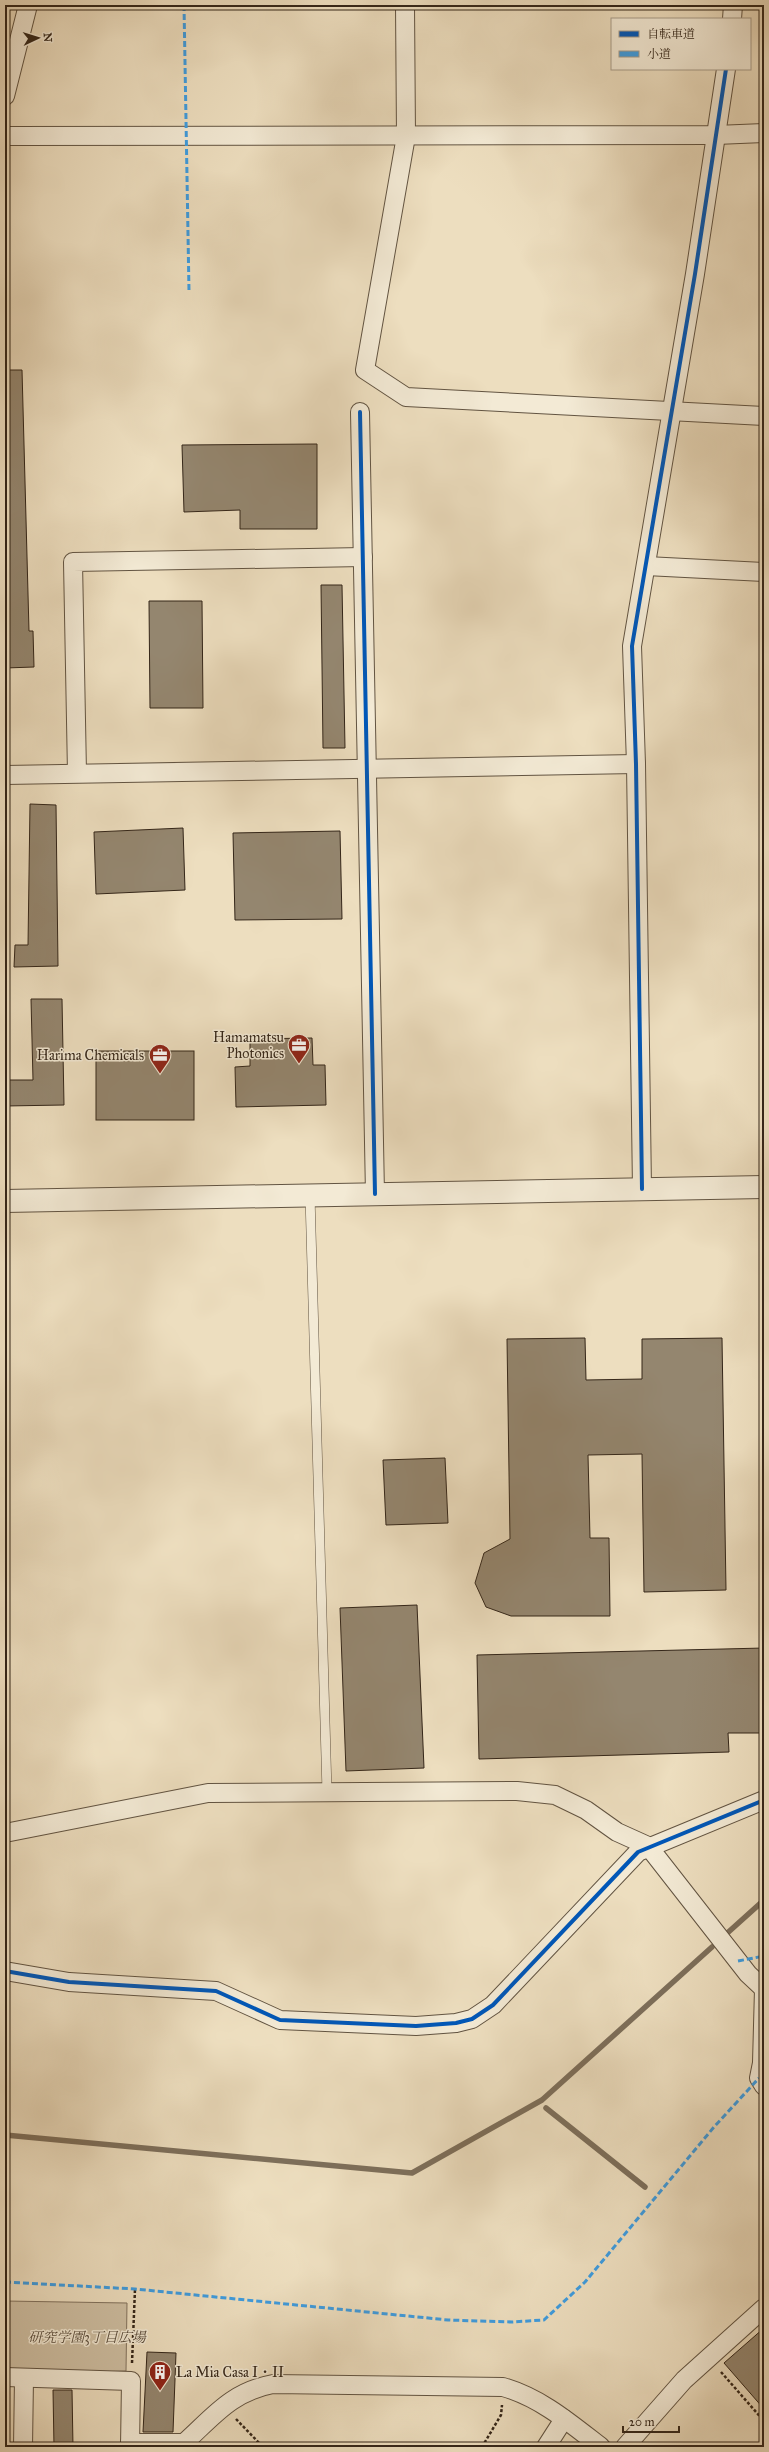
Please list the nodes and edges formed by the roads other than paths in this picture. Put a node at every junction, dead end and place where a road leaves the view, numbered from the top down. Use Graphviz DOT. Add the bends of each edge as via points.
graph roads {
  1 [pos="28,5"];
  2 [pos="405,5"];
  3 [pos="733,5"];
  4 [pos="732,18"];
  5 [pos="726,70"];
  6 [pos="5,96"];
  7 [pos="764,133"];
  8 [pos="716,135"];
  9 [pos="5,136"];
  10 [pos="406,136"];
  11 [pos="672,411"];
  12 [pos="360,412"];
  13 [pos="764,416"];
  14 [pos="363,557"];
  15 [pos="646,566"];
  16 [pos="764,572"];
  17 [pos="636,764"];
  18 [pos="367,768"];
  19 [pos="77,773"];
  20 [pos="5,775"];
  21 [pos="764,1187"];
  22 [pos="642,1189"];
  23 [pos="375,1194"];
  24 [pos="310,1196"];
  25 [pos="5,1202"];
  26 [pos="327,1792"];
  27 [pos="764,1800"];
  28 [pos="5,1833"];
  29 [pos="648,1846"];
  30 [pos="5,1971"];
  31 [pos="764,1989"];
  32 [pos="764,2086"];
  33 [pos="764,2308"];
  34 [pos="5,2377"];
  35 [pos="24,2378"];
  36 [pos="564,2419"];
  37 [pos="130,2445"];
  38 [pos="184,2445"];
  39 [pos="23,2447"];
  40 [pos="546,2447"];
  41 [pos="601,2447"];
  42 [pos="624,2447"];
  1 -- 6 [label="street"];
  2 -- 10 [label="street"];
  3 -- 4 [label="street"];
  5 -- 8 [label="street"];
  7 -- 8 [label="street"];
  8 -- 10 [label="street"];
  8 -- 11 [label="street"];
  9 -- 10 [label="street"];
  10 -- 11 [label="street" via="365,370 406,397"];
  11 -- 13 [label="street"];
  11 -- 15 [label="street"];
  12 -- 14 [label="street"];
  14 -- 18 [label="street"];
  14 -- 19 [label="street" via="73,562"];
  15 -- 16 [label="street"];
  15 -- 17 [label="street" via="632,646"];
  17 -- 18 [label="street"];
  17 -- 22 [label="street"];
  18 -- 19 [label="street"];
  18 -- 23 [label="street"];
  19 -- 20 [label="street"];
  21 -- 22 [label="street"];
  22 -- 23 [label="street"];
  23 -- 24 [label="street"];
  24 -- 25 [label="street"];
  24 -- 26 [label="lane"];
  26 -- 28 [label="street" via="208,1793"];
  26 -- 29 [label="street" via="517,1791 555,1795 586,1810 617,1832"];
  27 -- 29 [label="street"];
  29 -- 30 [label="street" via="638,1852 493,2005 472,2019 456,2023 416,2026 280,2020 216,1992 69,1982"];
  29 -- 31 [label="street" via="748,1974"];
  31 -- 32 [label="street" via="762,2063 759,2078"];
  33 -- 42 [label="street" via="684,2380"];
  34 -- 35 [label="street"];
  35 -- 37 [label="street" via="131,2381"];
  35 -- 39 [label="street"];
  36 -- 38 [label="street" via="542,2403 503,2387 273,2384 236,2396"];
  36 -- 40 [label="street"];
  36 -- 41 [label="street"];
  37 -- 38 [label="street"];
}
